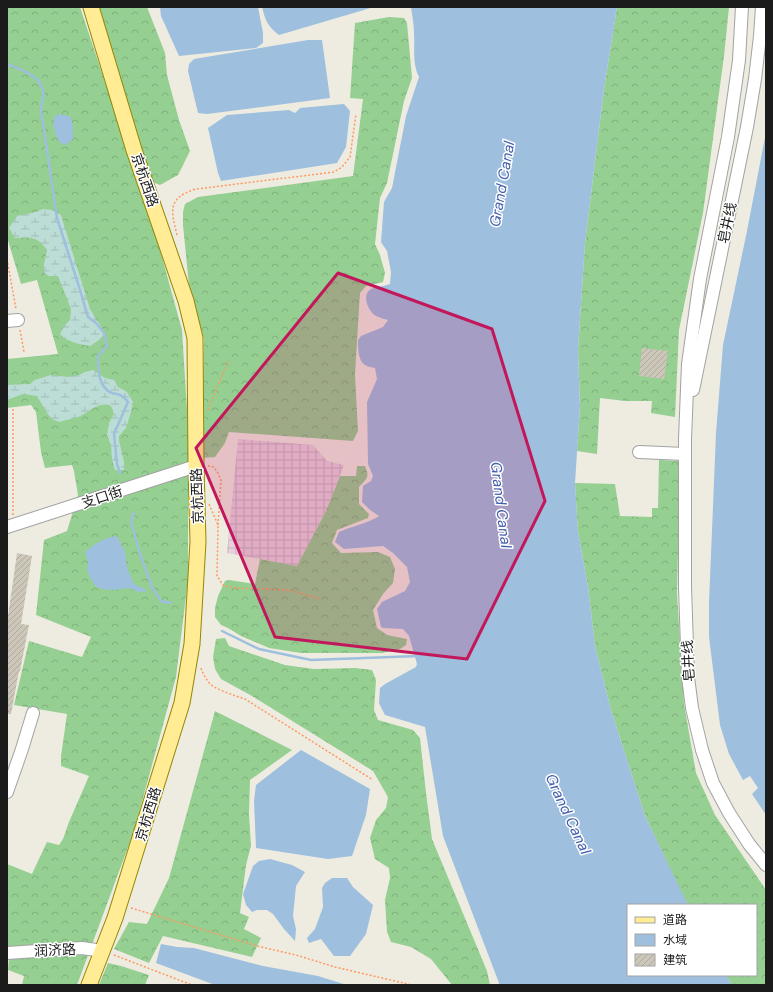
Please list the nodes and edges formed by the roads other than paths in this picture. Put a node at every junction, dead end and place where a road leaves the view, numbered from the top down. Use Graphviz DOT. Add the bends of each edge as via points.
graph roads {
  1 [pos="91,7"];
  2 [pos="742,7"];
  3 [pos="762,7"];
  4 [pos="685,438"];
  5 [pos="639,452"];
  6 [pos="685,454"];
  7 [pos="196,466"];
  8 [pos="10,526"];
  9 [pos="33,713"];
  10 [pos="8,786"];
  11 [pos="766,865"];
  12 [pos="103,951"];
  13 [pos="7,953"];
  14 [pos="89,985"];
  1 -- 7 [label="main road, 京杭西路" via="134,150 186,301 195,338"];
  2 -- 4 [label="street, 皂井线" via="728,137 700,278 688,364"];
  3 -- 4 [label="street, 皂井线" via="755,80 747,127 696,371"];
  4 -- 6 [label="street, 皂井线"];
  5 -- 6 [label="street"];
  6 -- 11 [label="street, 皂井线" via="685,602 692,708 713,783 749,844"];
  7 -- 8 [label="street, 支口街"];
  7 -- 12 [label="main road, 京杭西路" via="198,555 192,644 182,704"];
  9 -- 10 [label="street"];
  12 -- 13 [label="street, 润济路" via="82,948"];
  12 -- 14 [label="main road, 京杭西路"];
}
